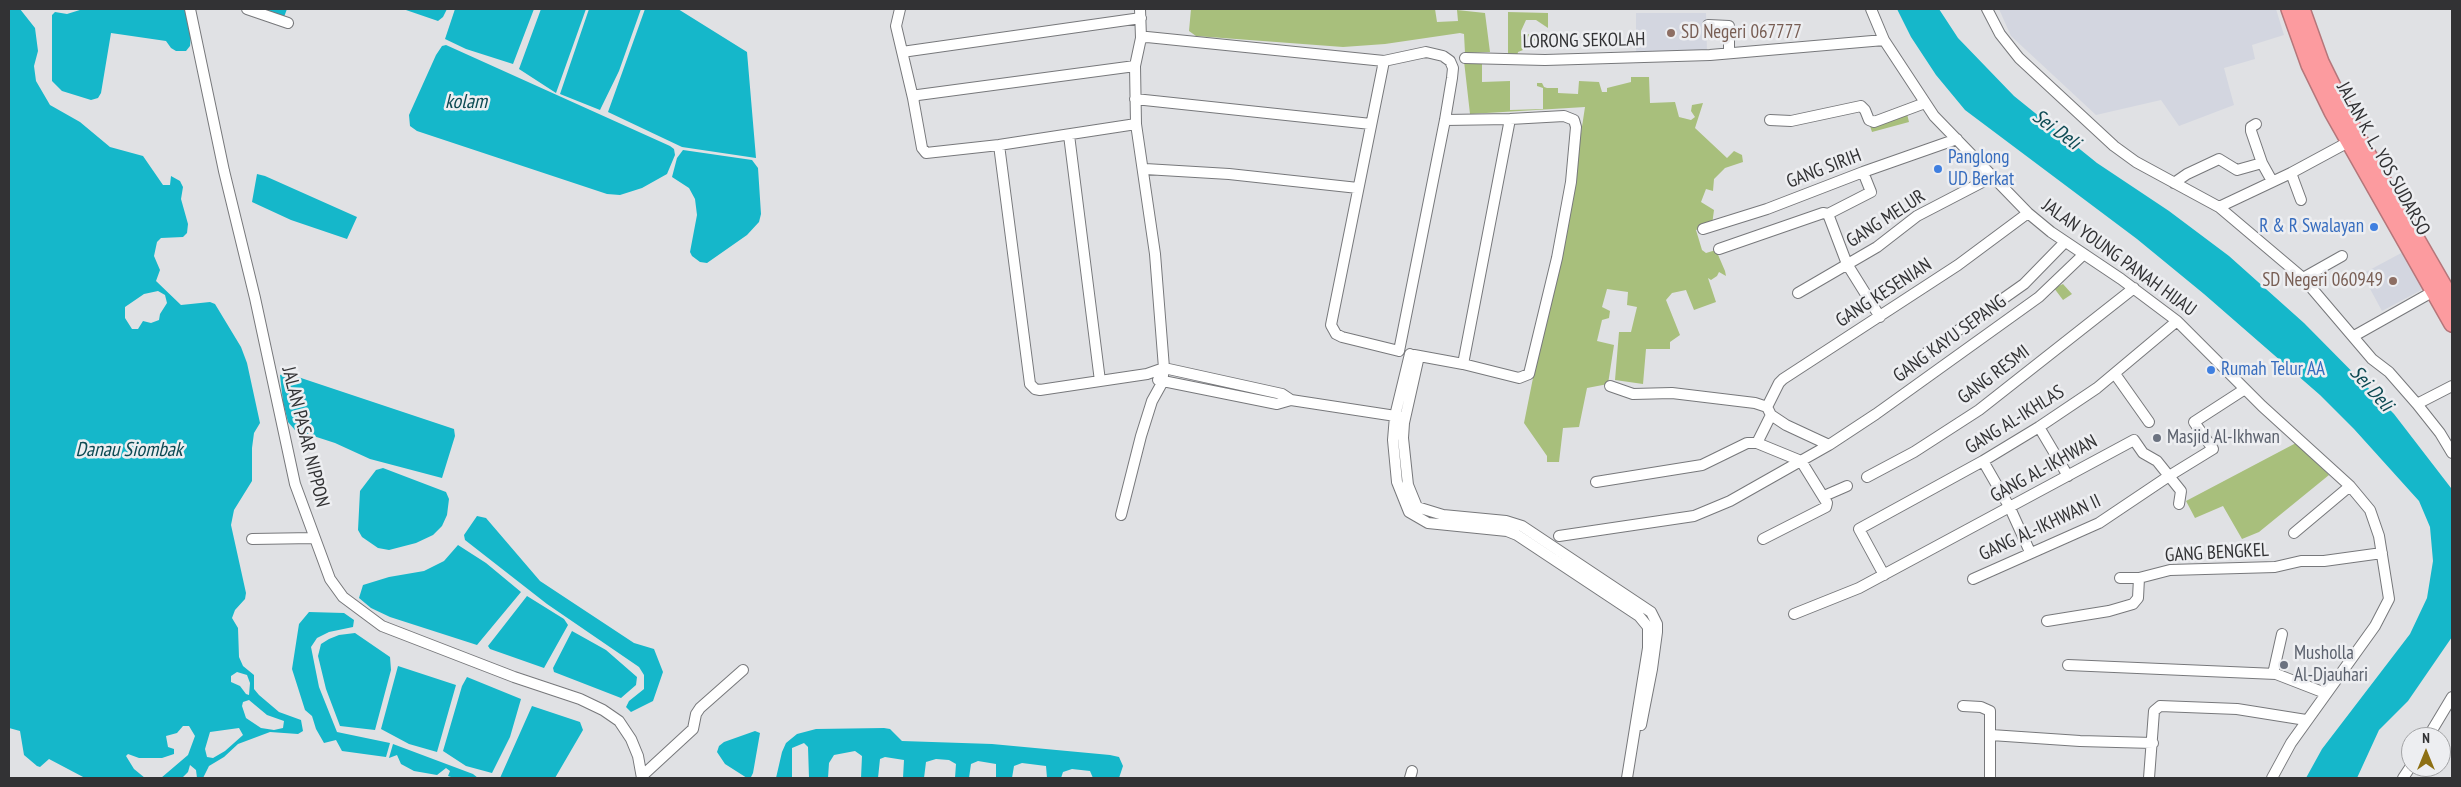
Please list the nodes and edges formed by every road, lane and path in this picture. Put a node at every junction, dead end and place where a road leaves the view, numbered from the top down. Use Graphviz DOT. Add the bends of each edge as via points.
graph roads {
  1 [pos="190,9"];
  2 [pos="247,9"];
  3 [pos="900,9"];
  4 [pos="1871,9"];
  5 [pos="1988,9"];
  6 [pos="2289,9"];
  7 [pos="2302,9"];
  8 [pos="1140,14"];
  9 [pos="288,23"];
  10 [pos="1708,25"];
  11 [pos="1141,38"];
  12 [pos="1884,40"];
  13 [pos="902,52"];
  14 [pos="1729,53"];
  15 [pos="1465,58"];
  16 [pos="1384,61"];
  17 [pos="1135,66"];
  18 [pos="912,98"];
  19 [pos="1135,99"];
  20 [pos="1925,103"];
  21 [pos="1445,120"];
  22 [pos="1510,120"];
  23 [pos="1770,120"];
  24 [pos="1136,124"];
  25 [pos="1371,124"];
  26 [pos="2256,124"];
  27 [pos="1069,135"];
  28 [pos="1956,139"];
  29 [pos="2353,139"];
  30 [pos="998,145"];
  31 [pos="2262,163"];
  32 [pos="1144,169"];
  33 [pos="1863,172"];
  34 [pos="2292,173"];
  35 [pos="1994,176"];
  36 [pos="2272,180"];
  37 [pos="2174,183"];
  38 [pos="1358,188"];
  39 [pos="2301,200"];
  40 [pos="2219,207"];
  41 [pos="2028,213"];
  42 [pos="1828,214"];
  43 [pos="1703,229"];
  44 [pos="2065,242"];
  45 [pos="1720,249"];
  46 [pos="2084,254"];
  47 [pos="2342,256"];
  48 [pos="1847,264"];
  49 [pos="2303,278"];
  50 [pos="2134,288"];
  51 [pos="2434,291"];
  52 [pos="1798,293"];
  53 [pos="2452,300"];
  54 [pos="1880,317"];
  55 [pos="2177,321"];
  56 [pos="2452,324"];
  57 [pos="2354,336"];
  58 [pos="1399,352"];
  59 [pos="1415,355"];
  60 [pos="1918,358"];
  61 [pos="1463,364"];
  62 [pos="1164,368"];
  63 [pos="1147,374"];
  64 [pos="1188,374"];
  65 [pos="2115,374"];
  66 [pos="1100,381"];
  67 [pos="1162,383"];
  68 [pos="1610,386"];
  69 [pos="2452,386"];
  70 [pos="1185,387"];
  71 [pos="2245,389"];
  72 [pos="1291,400"];
  73 [pos="2417,404"];
  74 [pos="1769,411"];
  75 [pos="1400,417"];
  76 [pos="2149,422"];
  77 [pos="2039,427"];
  78 [pos="1757,443"];
  79 [pos="1829,445"];
  80 [pos="2452,453"];
  81 [pos="1801,461"];
  82 [pos="1983,461"];
  83 [pos="2068,476"];
  84 [pos="2168,476"];
  85 [pos="1867,478"];
  86 [pos="1596,482"];
  87 [pos="1848,486"];
  88 [pos="2350,486"];
  89 [pos="1824,496"];
  90 [pos="2179,504"];
  91 [pos="2010,508"];
  92 [pos="1122,515"];
  93 [pos="2294,533"];
  94 [pos="1559,536"];
  95 [pos="314,538"];
  96 [pos="252,539"];
  97 [pos="1763,539"];
  98 [pos="2030,552"];
  99 [pos="2382,553"];
  100 [pos="1884,575"];
  101 [pos="2120,578"];
  102 [pos="2139,578"];
  103 [pos="1973,579"];
  104 [pos="1794,614"];
  105 [pos="2046,621"];
  106 [pos="2282,634"];
  107 [pos="2068,665"];
  108 [pos="743,670"];
  109 [pos="2272,674"];
  110 [pos="2325,693"];
  111 [pos="2452,697"];
  112 [pos="1963,706"];
  113 [pos="2306,720"];
  114 [pos="2434,727"];
  115 [pos="1991,735"];
  116 [pos="1635,743"];
  117 [pos="2153,743"];
  118 [pos="642,777"];
  119 [pos="1627,778"];
  120 [pos="1634,778"];
  121 [pos="1990,778"];
  122 [pos="2149,778"];
  123 [pos="2272,778"];
  1 -- 95 [label="street, JALAN PASAR NIPPON" via="295,484"];
  2 -- 9 [label="street"];
  3 -- 13 [label="street" via="896,26"];
  4 -- 12 [label="street, JALAN YOUNG PANAH HIJAU"];
  5 -- 37 [label="street" via="2000,34 2019,58 2074,111 2136,162"];
  6 -- 29 [label="highway, JALAN K. L. YOS SUDARSO" via="2309,65"];
  7 -- 29 [label="highway, JALAN K. L. YOS SUDARSO"];
  8 -- 11 [label="street"];
  8 -- 13 [label="street"];
  10 -- 14 [label="street" via="1729,26"];
  11 -- 16 [label="street"];
  11 -- 17 [label="street"];
  12 -- 14 [label="street, LORONG SEKOLAH"];
  12 -- 20 [label="street, JALAN YOUNG PANAH HIJAU"];
  13 -- 18 [label="street"];
  14 -- 15 [label="street, LORONG SEKOLAH" via="1545,60"];
  16 -- 21 [label="street" via="1418,52 1435,53 1450,61 1453,68"];
  16 -- 25 [label="street"];
  17 -- 18 [label="street"];
  17 -- 19 [label="street"];
  18 -- 30 [label="street" via="925,153"];
  19 -- 24 [label="street"];
  19 -- 25 [label="street"];
  20 -- 23 [label="street" via="1874,122 1869,120 1861,106 1792,121"];
  20 -- 28 [label="street, JALAN YOUNG PANAH HIJAU"];
  21 -- 22 [label="street"];
  21 -- 58 [label="street"];
  22 -- 61 [label="street"];
  22 -- 61 [label="street" via="1564,116 1574,120 1571,182 1557,258 1530,374 1519,378"];
  24 -- 27 [label="street"];
  24 -- 32 [label="street"];
  25 -- 38 [label="street"];
  26 -- 31 [label="street" via="2251,128"];
  27 -- 30 [label="street"];
  27 -- 66 [label="street"];
  28 -- 33 [label="street, GANG SIRIH"];
  28 -- 35 [label="street, JALAN YOUNG PANAH HIJAU"];
  29 -- 34 [label="street"];
  29 -- 51 [label="highway, JALAN K. L. YOS SUDARSO"];
  29 -- 53 [label="highway, JALAN K. L. YOS SUDARSO"];
  30 -- 66 [label="street" via="1030,384 1040,390"];
  31 -- 36 [label="street"];
  31 -- 37 [label="street" via="2236,170 2219,159"];
  32 -- 38 [label="street" via="1229,174"];
  32 -- 62 [label="street"];
  33 -- 42 [label="street" via="1871,192"];
  33 -- 43 [label="street, GANG SIRIH" via="1767,209"];
  34 -- 36 [label="street"];
  34 -- 39 [label="street"];
  35 -- 41 [label="street, JALAN YOUNG PANAH HIJAU"];
  35 -- 48 [label="street, GANG MELUR" via="1917,216 1877,247"];
  36 -- 40 [label="street"];
  37 -- 40 [label="street"];
  38 -- 58 [label="street" via="1331,317 1332,329 1342,337"];
  40 -- 49 [label="street"];
  41 -- 44 [label="street, JALAN YOUNG PANAH HIJAU"];
  41 -- 54 [label="street, GANG KESENIAN"];
  42 -- 45 [label="street"];
  42 -- 48 [label="street"];
  44 -- 46 [label="street, JALAN YOUNG PANAH HIJAU"];
  44 -- 60 [label="street" via="2024,284"];
  46 -- 50 [label="street, JALAN YOUNG PANAH HIJAU"];
  46 -- 79 [label="street, GANG KAYU SEPANG" via="2039,297"];
  47 -- 49 [label="street"];
  48 -- 52 [label="street, GANG MELUR"];
  48 -- 54 [label="street"];
  49 -- 57 [label="street"];
  50 -- 55 [label="street, JALAN YOUNG PANAH HIJAU"];
  50 -- 85 [label="street, GANG RESMI" via="1979,410"];
  51 -- 56 [label="highway, JALAN K. L. YOS SUDARSO"];
  51 -- 57 [label="street"];
  54 -- 74 [label="street, GANG KESENIAN" via="1783,378 1778,383"];
  55 -- 65 [label="street, GANG AL-IKHLAS"];
  55 -- 71 [label="street, JALAN YOUNG PANAH HIJAU"];
  57 -- 73 [label="street"];
  58 -- 59 [label="street"];
  59 -- 61 [label="street"];
  59 -- 75 [label="street"];
  62 -- 63 [label="street"];
  62 -- 64 [label="street"];
  62 -- 67 [label="street"];
  63 -- 66 [label="street"];
  63 -- 67 [label="street"];
  64 -- 70 [label="street"];
  64 -- 72 [label="street" via="1282,394"];
  65 -- 76 [label="street"];
  65 -- 77 [label="street, GANG AL-IKHLAS"];
  67 -- 70 [label="street"];
  67 -- 92 [label="street" via="1152,401 1141,436"];
  68 -- 74 [label="street" via="1632,394 1672,393 1755,402"];
  69 -- 73 [label="street"];
  70 -- 72 [label="street" via="1277,404"];
  71 -- 84 [label="street" via="2194,422 2213,449"];
  71 -- 88 [label="street, JALAN YOUNG PANAH HIJAU"];
  72 -- 75 [label="street"];
  73 -- 80 [label="street"];
  74 -- 78 [label="street, GANG KESENIAN"];
  74 -- 79 [label="street" via="1801,433"];
  75 -- 116 [label="street" via="1408,499 1417,507 1435,513 1506,522 1646,608 1655,617 1652,668"];
  77 -- 82 [label="street, GANG AL-IKHLAS"];
  77 -- 83 [label="street"];
  78 -- 81 [label="street"];
  78 -- 86 [label="street" via="1747,443 1702,465"];
  79 -- 81 [label="street, GANG KAYU SEPANG"];
  81 -- 89 [label="street"];
  81 -- 94 [label="street, GANG KAYU SEPANG" via="1713,510 1694,516"];
  82 -- 91 [label="street"];
  82 -- 100 [label="street, GANG AL-IKHLAS" via="1859,529"];
  83 -- 84 [label="street, GANG AL-IKHWAN" via="2134,440 2143,452 2157,460"];
  83 -- 91 [label="street, GANG AL-IKHWAN"];
  84 -- 90 [label="street" via="2180,492"];
  84 -- 98 [label="street, GANG AL-IKHWAN II" via="2099,523"];
  87 -- 89 [label="street"];
  88 -- 93 [label="street"];
  88 -- 99 [label="street, JALAN YOUNG PANAH HIJAU" via="2375,520"];
  89 -- 97 [label="street" via="1826,507"];
  91 -- 98 [label="street"];
  91 -- 100 [label="street, GANG AL-IKHWAN"];
  95 -- 96 [label="street"];
  95 -- 118 [label="street, JALAN PASAR NIPPON" via="330,578 343,597 382,626 580,699 619,721 638,756"];
  98 -- 103 [label="street, GANG AL-IKHWAN II"];
  99 -- 102 [label="street, GANG BENGKEL" via="2301,561 2275,567 2170,570"];
  99 -- 110 [label="street, JALAN YOUNG PANAH HIJAU" via="2389,599 2375,626"];
  100 -- 104 [label="street, GANG AL-IKHWAN"];
  101 -- 102 [label="street, GANG BENGKEL"];
  102 -- 105 [label="street" via="2138,598 2133,604"];
  106 -- 109 [label="street"];
  107 -- 109 [label="street"];
  108 -- 118 [label="street" via="700,708 689,732"];
  109 -- 110 [label="street" via="2297,680"];
  110 -- 113 [label="street, JALAN YOUNG PANAH HIJAU"];
  111 -- 114 [label="street"];
  112 -- 115 [label="street" via="1990,711"];
  113 -- 117 [label="street" via="2238,709 2160,706 2154,711"];
  113 -- 123 [label="street, JALAN YOUNG PANAH HIJAU"];
  115 -- 117 [label="street"];
  115 -- 121 [label="street"];
  116 -- 119 [label="street"];
  116 -- 120 [label="street"];
  117 -- 122 [label="street"];
}
